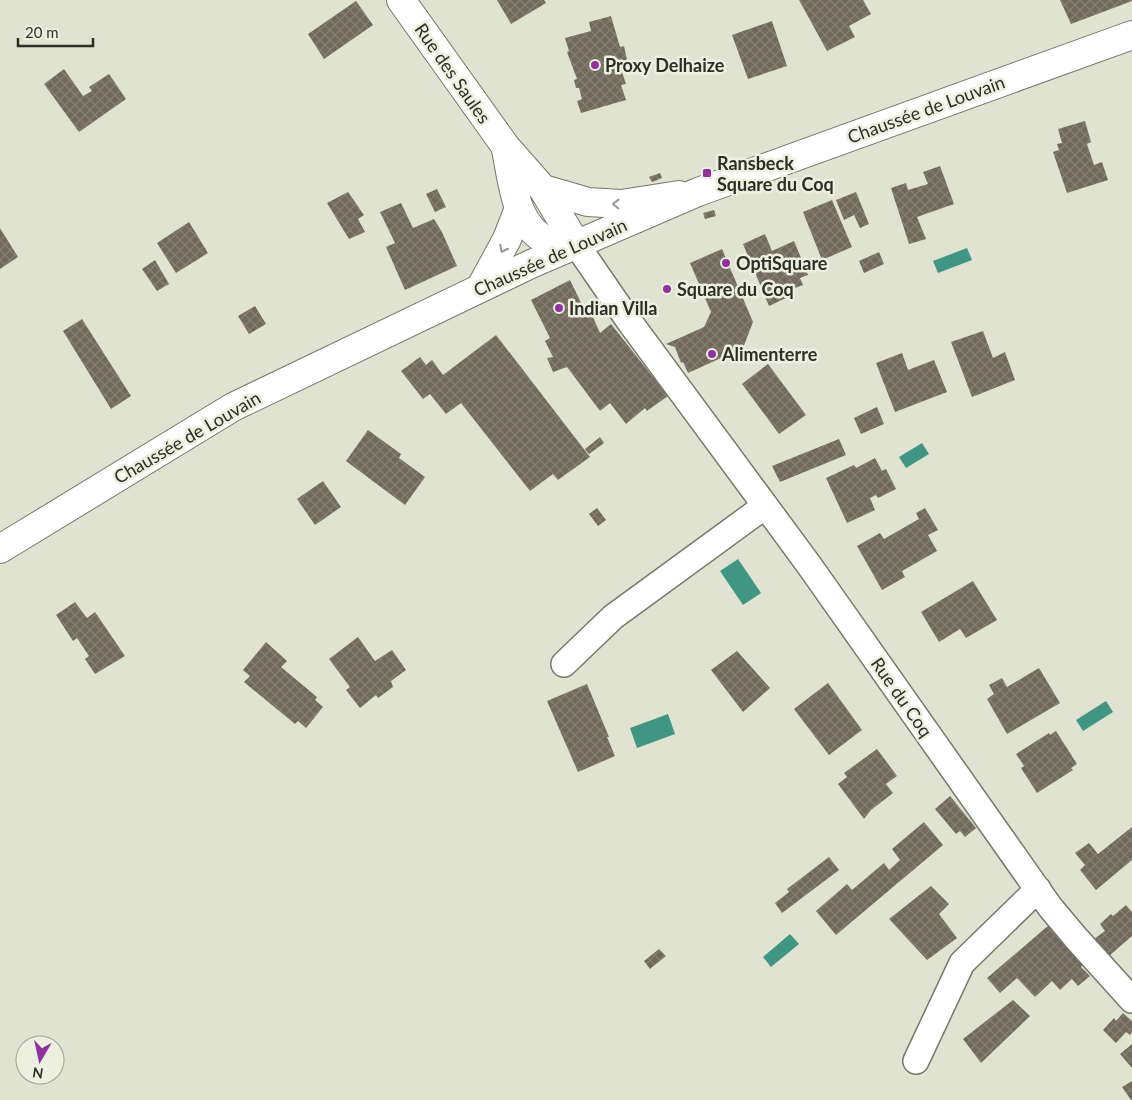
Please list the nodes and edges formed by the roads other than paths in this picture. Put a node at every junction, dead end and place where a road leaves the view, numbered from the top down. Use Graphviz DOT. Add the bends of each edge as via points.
graph roads {
  1 [pos="401,0"];
  2 [pos="1132,35"];
  3 [pos="506,146"];
  4 [pos="543,189"];
  5 [pos="698,192"];
  6 [pos="518,208"];
  7 [pos="576,244"];
  8 [pos="482,287"];
  9 [pos="765,506"];
  10 [pos="0,549"];
  11 [pos="564,664"];
  12 [pos="1038,889"];
  13 [pos="1132,1000"];
  14 [pos="916,1061"];
  1 -- 3 [label="main road, Rue des Saules"];
  2 -- 5 [label="main road, Chaussée de Louvain"];
  3 -- 4 [label="main road, Rue des Saules"];
  3 -- 6 [label="main road, Rue des Saules"];
  5 -- 4 [label="main road, one-way" via="621,204 588,202"];
  4 -- 7 [label="main road, Rue des Saules"];
  5 -- 7 [label="main road, Chaussée de Louvain"];
  6 -- 7 [label="main road, Rue des Saules" via="536,234 550,243"];
  6 -- 8 [label="main road, one-way" via="507,239"];
  7 -- 8 [label="main road, Chaussée de Louvain"];
  7 -- 9 [label="street, Rue du Coq"];
  8 -- 10 [label="main road, Chaussée de Louvain" via="234,407"];
  9 -- 11 [label="street" via="614,617"];
  9 -- 12 [label="street, Rue du Coq"];
  12 -- 13 [label="street, Rue du Coq" via="1076,938"];
  12 -- 14 [label="street" via="962,963"];
}
